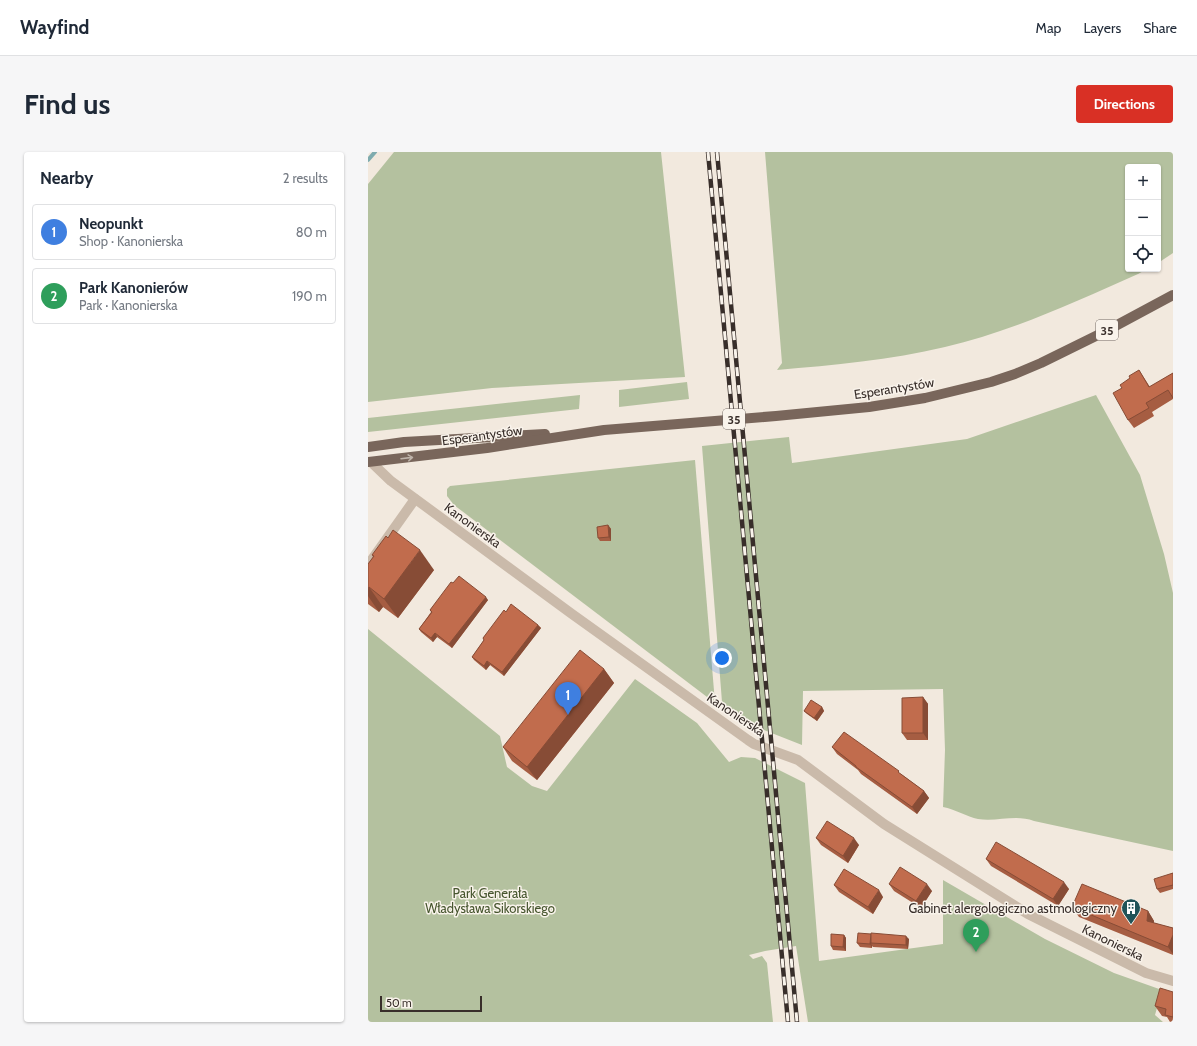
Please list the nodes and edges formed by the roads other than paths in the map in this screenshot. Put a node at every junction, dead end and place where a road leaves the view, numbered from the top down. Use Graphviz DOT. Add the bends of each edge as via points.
graph roads {
  1 [pos="1173,295"];
  2 [pos="599,431"];
  3 [pos="368,447"];
  4 [pos="370,462"];
  5 [pos="415,499"];
  6 [pos="368,565"];
  7 [pos="1173,981"];
  1 -- 2 [label="main road, Esperantystów / 35" via="1041,363 1015,374 959,390 869,407"];
  2 -- 3 [label="main road, Esperantystów / 35" via="404,442"];
  4 -- 2 [label="main road, Esperantystów / 35, one-way"];
  4 -- 5 [label="street, Kanonierska"];
  5 -- 6 [label="street"];
  5 -- 7 [label="street, Kanonierska" via="754,744 799,761 884,824 1028,914 1146,973"];
}
